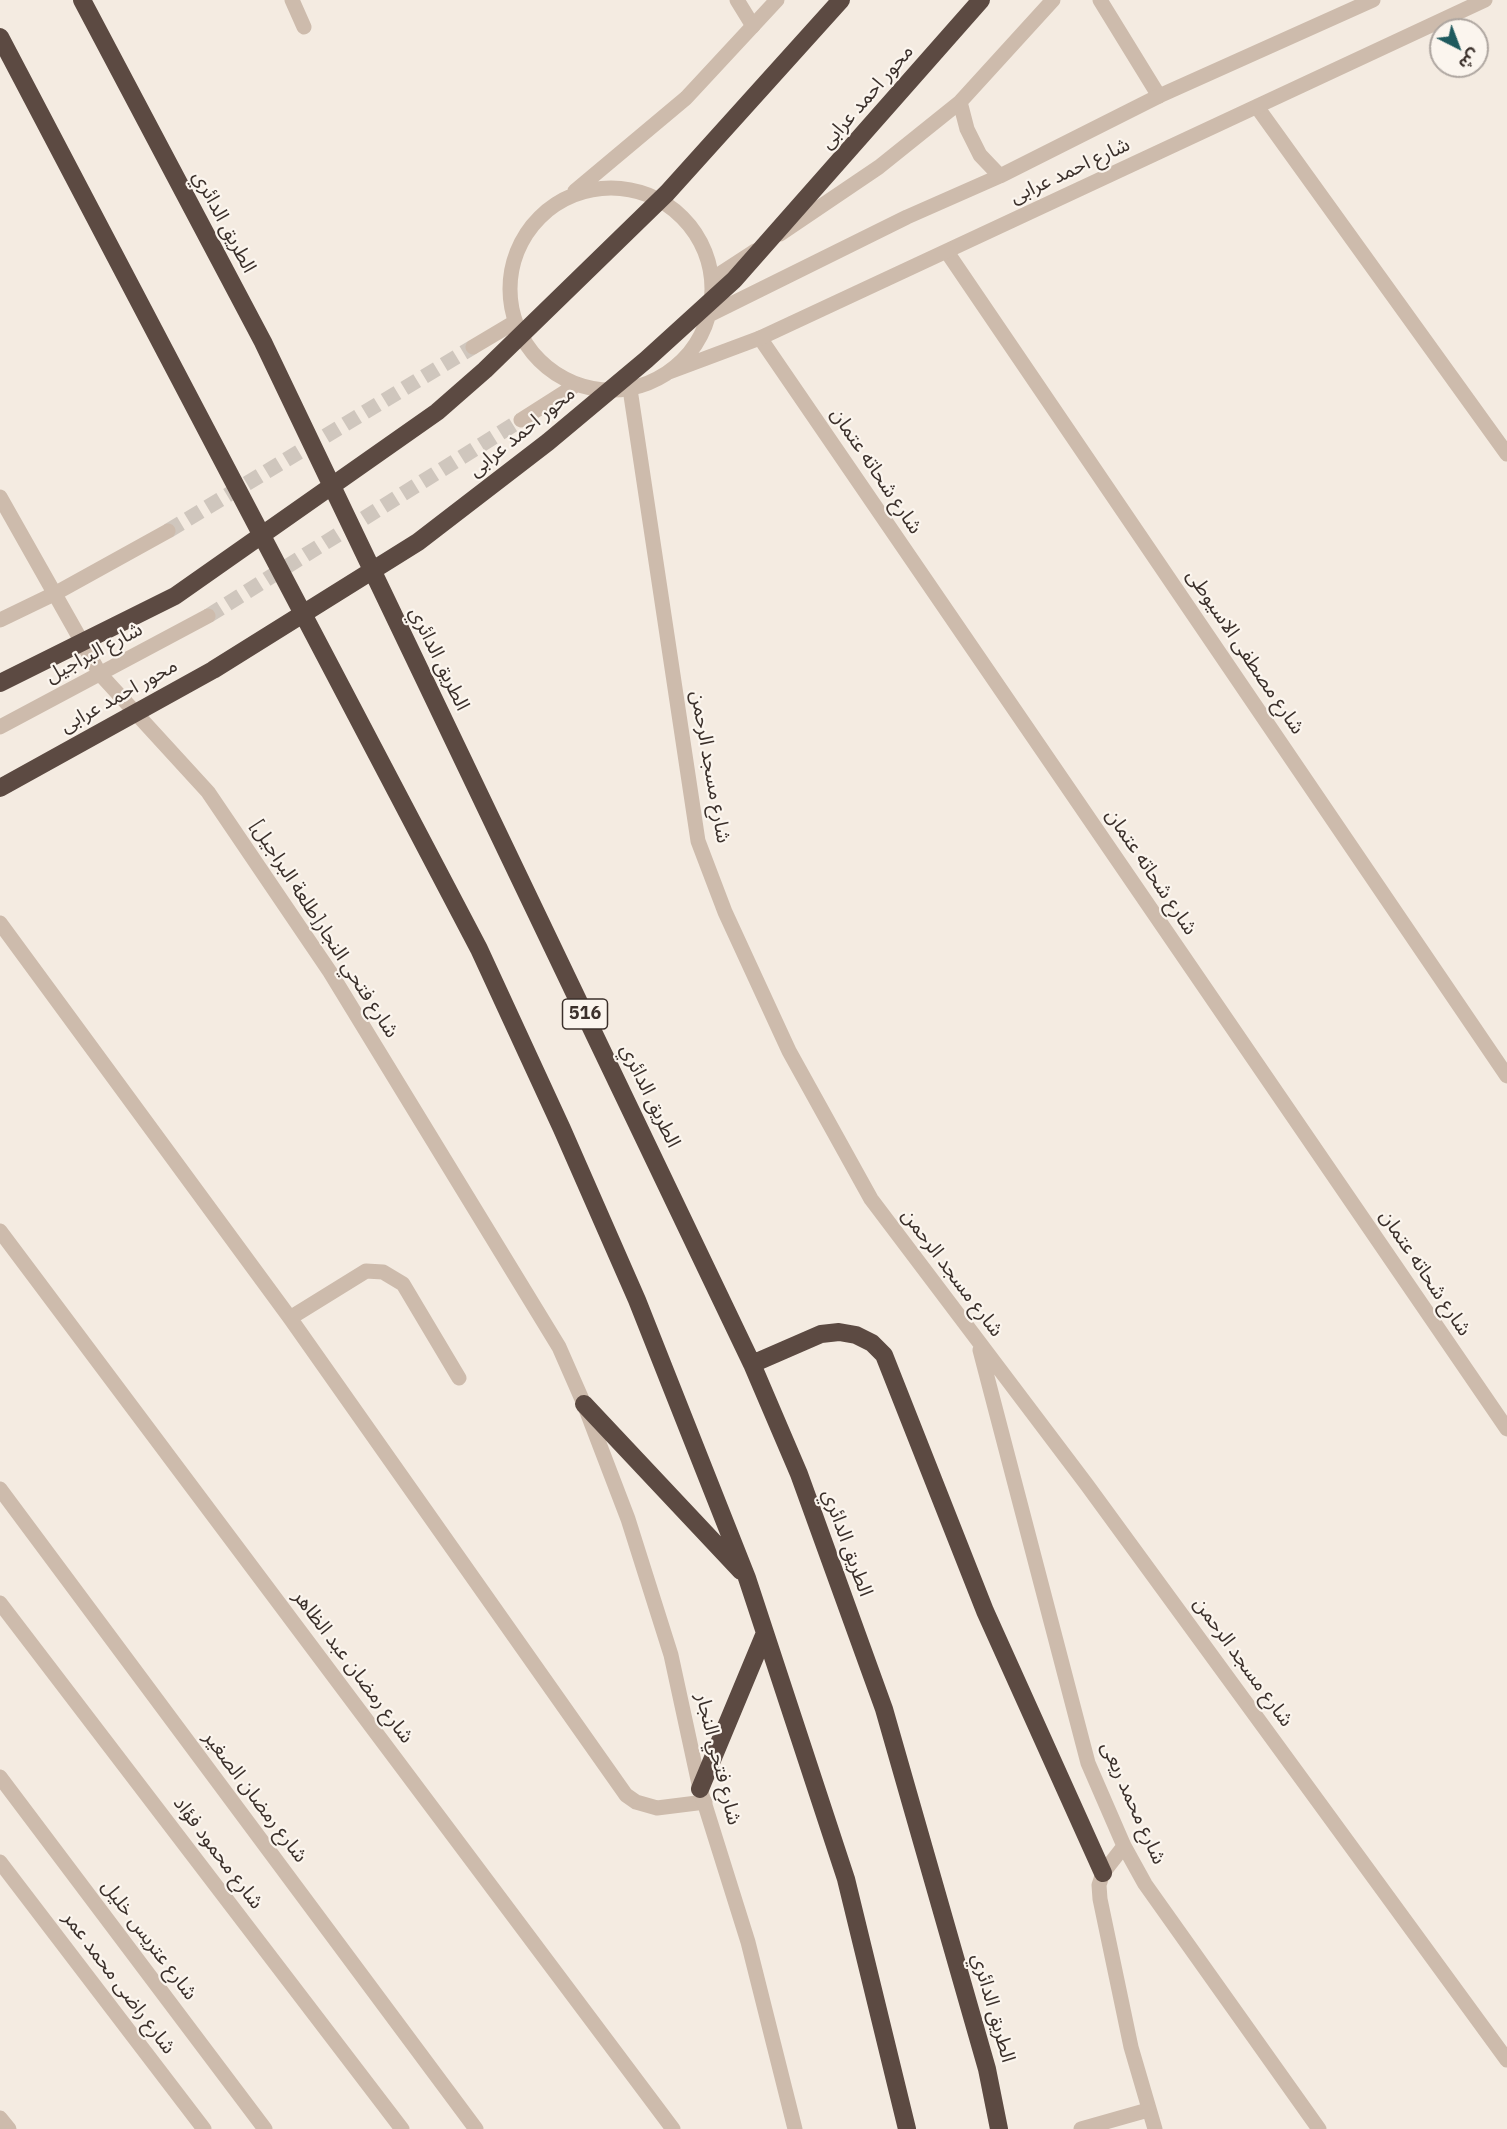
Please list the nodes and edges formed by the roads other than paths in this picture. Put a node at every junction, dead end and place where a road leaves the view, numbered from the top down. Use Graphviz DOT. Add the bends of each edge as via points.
graph roads {
  1 [pos="82,0"];
  2 [pos="292,0"];
  3 [pos="737,0"];
  4 [pos="777,0"];
  5 [pos="841,0"];
  6 [pos="981,0"];
  7 [pos="1053,0"];
  8 [pos="1100,0"];
  9 [pos="1485,0"];
  10 [pos="1366,2"];
  11 [pos="753,26"];
  12 [pos="304,27"];
  13 [pos="0,37"];
  14 [pos="1159,96"];
  15 [pos="960,102"];
  16 [pos="1257,107"];
  17 [pos="1000,176"];
  18 [pos="567,198"];
  19 [pos="948,252"];
  20 [pos="712,279"];
  21 [pos="709,315"];
  22 [pos="515,322"];
  23 [pos="760,338"];
  24 [pos="473,347"];
  25 [pos="669,372"];
  26 [pos="576,385"];
  27 [pos="630,389"];
  28 [pos="521,420"];
  29 [pos="1507,454"];
  30 [pos="0,497"];
  31 [pos="168,531"];
  32 [pos="56,593"];
  33 [pos="208,616"];
  34 [pos="0,620"];
  35 [pos="100,674"];
  36 [pos="0,683"];
  37 [pos="0,727"];
  38 [pos="0,788"];
  39 [pos="0,923"];
  40 [pos="1507,1076"];
  41 [pos="0,1231"];
  42 [pos="290,1318"];
  43 [pos="979,1344"];
  44 [pos="752,1364"];
  45 [pos="459,1378"];
  46 [pos="584,1404"];
  47 [pos="1507,1429"];
  48 [pos="0,1489"];
  49 [pos="747,1578"];
  50 [pos="0,1603"];
  51 [pos="765,1633"];
  52 [pos="0,1777"];
  53 [pos="703,1796"];
  54 [pos="1124,1846"];
  55 [pos="0,1862"];
  56 [pos="1103,1873"];
  57 [pos="1507,2060"];
  58 [pos="1149,2110"];
  59 [pos="0,2118"];
  60 [pos="9,2129"];
  61 [pos="204,2129"];
  62 [pos="265,2129"];
  63 [pos="402,2129"];
  64 [pos="476,2129"];
  65 [pos="673,2129"];
  66 [pos="795,2129"];
  67 [pos="907,2129"];
  68 [pos="999,2129"];
  69 [pos="1081,2129"];
  70 [pos="1155,2129"];
  71 [pos="1319,2129"];
  1 -- 44 [label="highway, الطريق الدائري / 516" via="268,353"];
  2 -- 12 [label="street"];
  3 -- 11 [label="street"];
  4 -- 11 [label="street"];
  5 -- 36 [label="highway" via="668,194 437,412 175,596"];
  6 -- 38 [label="highway, محور احمد عرابى" via="734,280 548,442 418,542 213,670"];
  7 -- 15 [label="street"];
  8 -- 14 [label="street"];
  9 -- 16 [label="street, شارع احمد عرابى"];
  10 -- 14 [label="street, شارع احمد عرابى"];
  11 -- 18 [label="street" via="686,98"];
  13 -- 49 [label="highway" via="479,950 632,1289"];
  14 -- 17 [label="street, شارع احمد عرابى"];
  15 -- 17 [label="street" via="980,155"];
  15 -- 20 [label="street" via="879,168"];
  16 -- 19 [label="street, شارع احمد عرابى"];
  16 -- 29 [label="street"];
  17 -- 21 [label="street, شارع احمد عرابى" via="906,217"];
  18 -- 20 [label="street" via="590,190 614,188 638,191 661,200 696,233 707,255"];
  18 -- 22 [label="street" via="534,224 516,254 510,276"];
  19 -- 23 [label="street, شارع احمد عرابى"];
  19 -- 40 [label="street, شارع مصطفى الاسيوطى"];
  20 -- 21 [label="street"];
  21 -- 25 [label="street" via="694,346"];
  22 -- 24 [label="street"];
  22 -- 26 [label="street" via="538,360 555,375"];
  23 -- 25 [label="street, شارع احمد عرابى"];
  23 -- 47 [label="street, شارع شحاته عتمان"];
  25 -- 27 [label="street"];
  26 -- 27 [label="street"];
  26 -- 28 [label="street"];
  27 -- 43 [label="street, شارع مسجد الرحمن" via="698,841 756,983 828,1126 871,1199"];
  30 -- 32 [label="street, شارع فتحي النجار[طلعة البراجيل]"];
  31 -- 32 [label="street"];
  32 -- 34 [label="street"];
  32 -- 35 [label="street, شارع فتحي النجار[طلعة البراجيل]"];
  33 -- 35 [label="street, شارع البراجيل"];
  35 -- 37 [label="street, شارع البراجيل"];
  35 -- 46 [label="street, شارع فتحي النجار[طلعة البراجيل]" via="208,792 330,972 532,1300 559,1347"];
  39 -- 42 [label="street"];
  41 -- 65 [label="street, شارع رمضان عبد الظاهر"];
  42 -- 45 [label="street" via="366,1271 383,1272 403,1284"];
  42 -- 53 [label="street" via="626,1795 657,1808"];
  43 -- 54 [label="street, شارع محمد ريعى" via="1088,1763"];
  43 -- 57 [label="street, شارع مسجد الرحمن" via="1087,1485"];
  44 -- 56 [label="highway" via="821,1334 838,1332 872,1343 884,1356 985,1611"];
  44 -- 68 [label="highway, الطريق الدائري / 516" via="799,1474 884,1709 987,2069"];
  46 -- 49 [label="highway"];
  46 -- 53 [label="street, شارع فتحي النجار" via="628,1519 671,1655"];
  48 -- 64 [label="street, شارع رمضان الصغير"];
  49 -- 51 [label="highway"];
  50 -- 63 [label="street, شارع محمود فؤاد"];
  51 -- 53 [label="highway"];
  51 -- 67 [label="highway" via="846,1879"];
  52 -- 62 [label="street, شارع عتريس خليل"];
  53 -- 66 [label="street, شارع فتحي النجار" via="748,1942"];
  54 -- 56 [label="street"];
  54 -- 71 [label="street, شارع محمد ريعى" via="1145,1884"];
  55 -- 61 [label="street, شارع راضى محمد عمر"];
  56 -- 58 [label="street" via="1100,1899 1131,2047"];
  58 -- 69 [label="street"];
  58 -- 70 [label="street"];
  59 -- 60 [label="street"];
}
